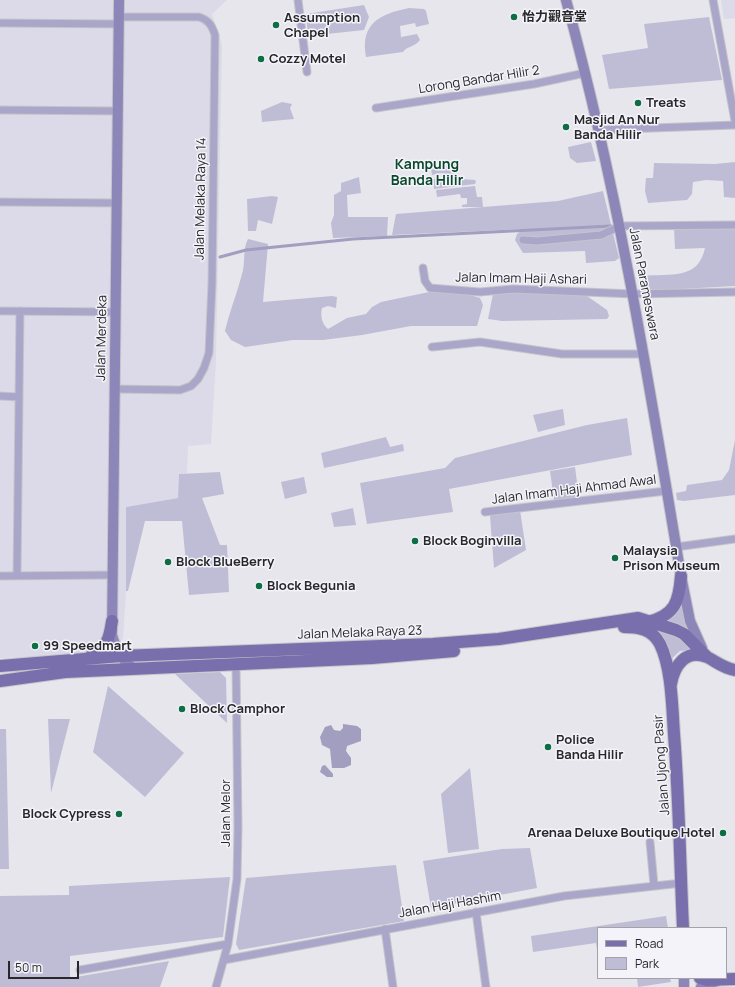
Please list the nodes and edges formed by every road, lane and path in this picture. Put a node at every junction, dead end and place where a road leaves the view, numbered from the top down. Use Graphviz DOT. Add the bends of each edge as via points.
graph roads {
  1 [pos="119,0"];
  2 [pos="298,0"];
  3 [pos="566,0"];
  4 [pos="713,0"];
  5 [pos="119,20"];
  6 [pos="0,23"];
  7 [pos="307,72"];
  8 [pos="585,73"];
  9 [pos="376,108"];
  10 [pos="0,110"];
  11 [pos="118,111"];
  12 [pos="735,121"];
  13 [pos="735,125"];
  14 [pos="598,130"];
  15 [pos="0,202"];
  16 [pos="117,203"];
  17 [pos="735,225"];
  18 [pos="620,226"];
  19 [pos="523,240"];
  20 [pos="423,268"];
  21 [pos="735,292"];
  22 [pos="633,294"];
  23 [pos="0,311"];
  24 [pos="20,311"];
  25 [pos="116,312"];
  26 [pos="432,347"];
  27 [pos="643,354"];
  28 [pos="114,389"];
  29 [pos="0,396"];
  30 [pos="19,397"];
  31 [pos="666,491"];
  32 [pos="485,512"];
  33 [pos="735,539"];
  34 [pos="676,547"];
  35 [pos="112,575"];
  36 [pos="0,576"];
  37 [pos="16,576"];
  38 [pos="681,576"];
  39 [pos="112,621"];
  40 [pos="649,622"];
  41 [pos="624,627"];
  42 [pos="371,653"];
  43 [pos="120,656"];
  44 [pos="90,658"];
  45 [pos="709,659"];
  46 [pos="236,665"];
  47 [pos="0,666"];
  48 [pos="133,668"];
  49 [pos="735,670"];
  50 [pos="0,681"];
  51 [pos="671,694"];
  52 [pos="650,842"];
  53 [pos="682,883"];
  54 [pos="654,885"];
  55 [pos="476,912"];
  56 [pos="683,927"];
  57 [pos="385,929"];
  58 [pos="228,944"];
  59 [pos="224,960"];
  60 [pos="80,970"];
  61 [pos="735,978"];
  62 [pos="704,979"];
  63 [pos="721,980"];
  64 [pos="216,987"];
  65 [pos="393,987"];
  66 [pos="486,987"];
  67 [pos="700,987"];
  1 -- 5 [label="main road, Jalan Merdeka"];
  2 -- 7 [label="street"];
  3 -- 8 [label="main road, Jalan Parameswara"];
  4 -- 12 [label="street"];
  5 -- 6 [label="street, Jalan Melaka Raya 14"];
  5 -- 11 [label="main road, Jalan Merdeka"];
  5 -- 28 [label="street, Jalan Melaka Raya 14" via="199,17 206,19 215,35 212,283 209,353 198,379 191,386 180,390"];
  8 -- 9 [label="street, Lorong Bandar Hilir 2" via="534,84"];
  8 -- 14 [label="main road, Jalan Parameswara"];
  10 -- 11 [label="street"];
  11 -- 16 [label="main road, Jalan Merdeka"];
  13 -- 14 [label="street"];
  14 -- 18 [label="main road, Jalan Parameswara"];
  15 -- 16 [label="street"];
  16 -- 25 [label="main road, Jalan Merdeka"];
  17 -- 18 [label="street"];
  18 -- 19 [label="street" via="600,235"];
  18 -- 22 [label="main road, Jalan Parameswara"];
  20 -- 22 [label="street, Jalan Imam Haji Ashari" via="424,282 430,288 480,292 513,289"];
  21 -- 22 [label="street, Jalan Imam Haji Ashari"];
  22 -- 27 [label="main road, Jalan Parameswara"];
  23 -- 24 [label="street"];
  24 -- 25 [label="street"];
  24 -- 30 [label="street"];
  25 -- 28 [label="main road, Jalan Merdeka"];
  26 -- 27 [label="street" via="480,342 562,354"];
  27 -- 31 [label="main road, Jalan Parameswara"];
  28 -- 35 [label="main road, Jalan Merdeka"];
  29 -- 30 [label="street"];
  30 -- 37 [label="street"];
  31 -- 32 [label="street, Jalan Imam Haji Ahmad Awal"];
  31 -- 34 [label="main road, Jalan Parameswara"];
  33 -- 34 [label="street"];
  34 -- 38 [label="main road, Jalan Parameswara"];
  35 -- 37 [label="street"];
  35 -- 39 [label="main road, Jalan Merdeka"];
  36 -- 37 [label="street"];
  38 -- 40 [label="main road, Jalan Melaka Raya 23" via="678,599 674,607 665,616"];
  38 -- 45 [label="main road, Jalan Parameswara" via="694,634"];
  39 -- 43 [label="main road, Jalan Merdeka" via="112,635"];
  39 -- 44 [label="main road" via="108,642"];
  40 -- 41 [label="main road, Jalan Melaka Raya 23"];
  40 -- 42 [label="main road, Jalan Melaka Raya 23" via="629,618 499,639"];
  40 -- 45 [label="main road, Jalan Melaka Raya 23" via="684,634"];
  41 -- 42 [label="main road, Jalan Melaka Raya 23" via="555,639"];
  41 -- 51 [label="main road, Jalan Ujong Pasir" via="645,630 655,638 664,655"];
  42 -- 43 [label="main road, Jalan Melaka Raya 23"];
  42 -- 46 [label="main road, Jalan Melaka Raya 23"];
  43 -- 44 [label="main road, Jalan Melaka Raya 23"];
  43 -- 48 [label="main road, Jalan Merdeka"];
  44 -- 47 [label="main road, Jalan Melaka Raya 23"];
  45 -- 49 [label="main road" via="721,667"];
  45 -- 51 [label="main road" via="690,655 679,662 672,676"];
  46 -- 48 [label="main road, Jalan Melaka Raya 23"];
  46 -- 58 [label="street, Jalan Melor" via="238,862"];
  48 -- 50 [label="main road, Jalan Melaka Raya 23" via="65,672"];
  51 -- 53 [label="main road, Jalan Ujong Pasir"];
  52 -- 54 [label="street"];
  53 -- 54 [label="street, Jalan Haji Hashim"];
  53 -- 56 [label="main road, Jalan Ujong Pasir"];
  54 -- 55 [label="street, Jalan Haji Hashim" via="564,896"];
  55 -- 57 [label="street, Jalan Haji Hashim"];
  55 -- 66 [label="street"];
  57 -- 59 [label="street, Jalan Haji Hashim"];
  57 -- 65 [label="street"];
  58 -- 59 [label="street, Jalan Melor"];
  58 -- 60 [label="street"];
  59 -- 64 [label="street, Jalan Melor"];
  61 -- 63 [label="main road"];
  62 -- 63 [label="main road"];
  63 -- 67 [label="main road"];
}
